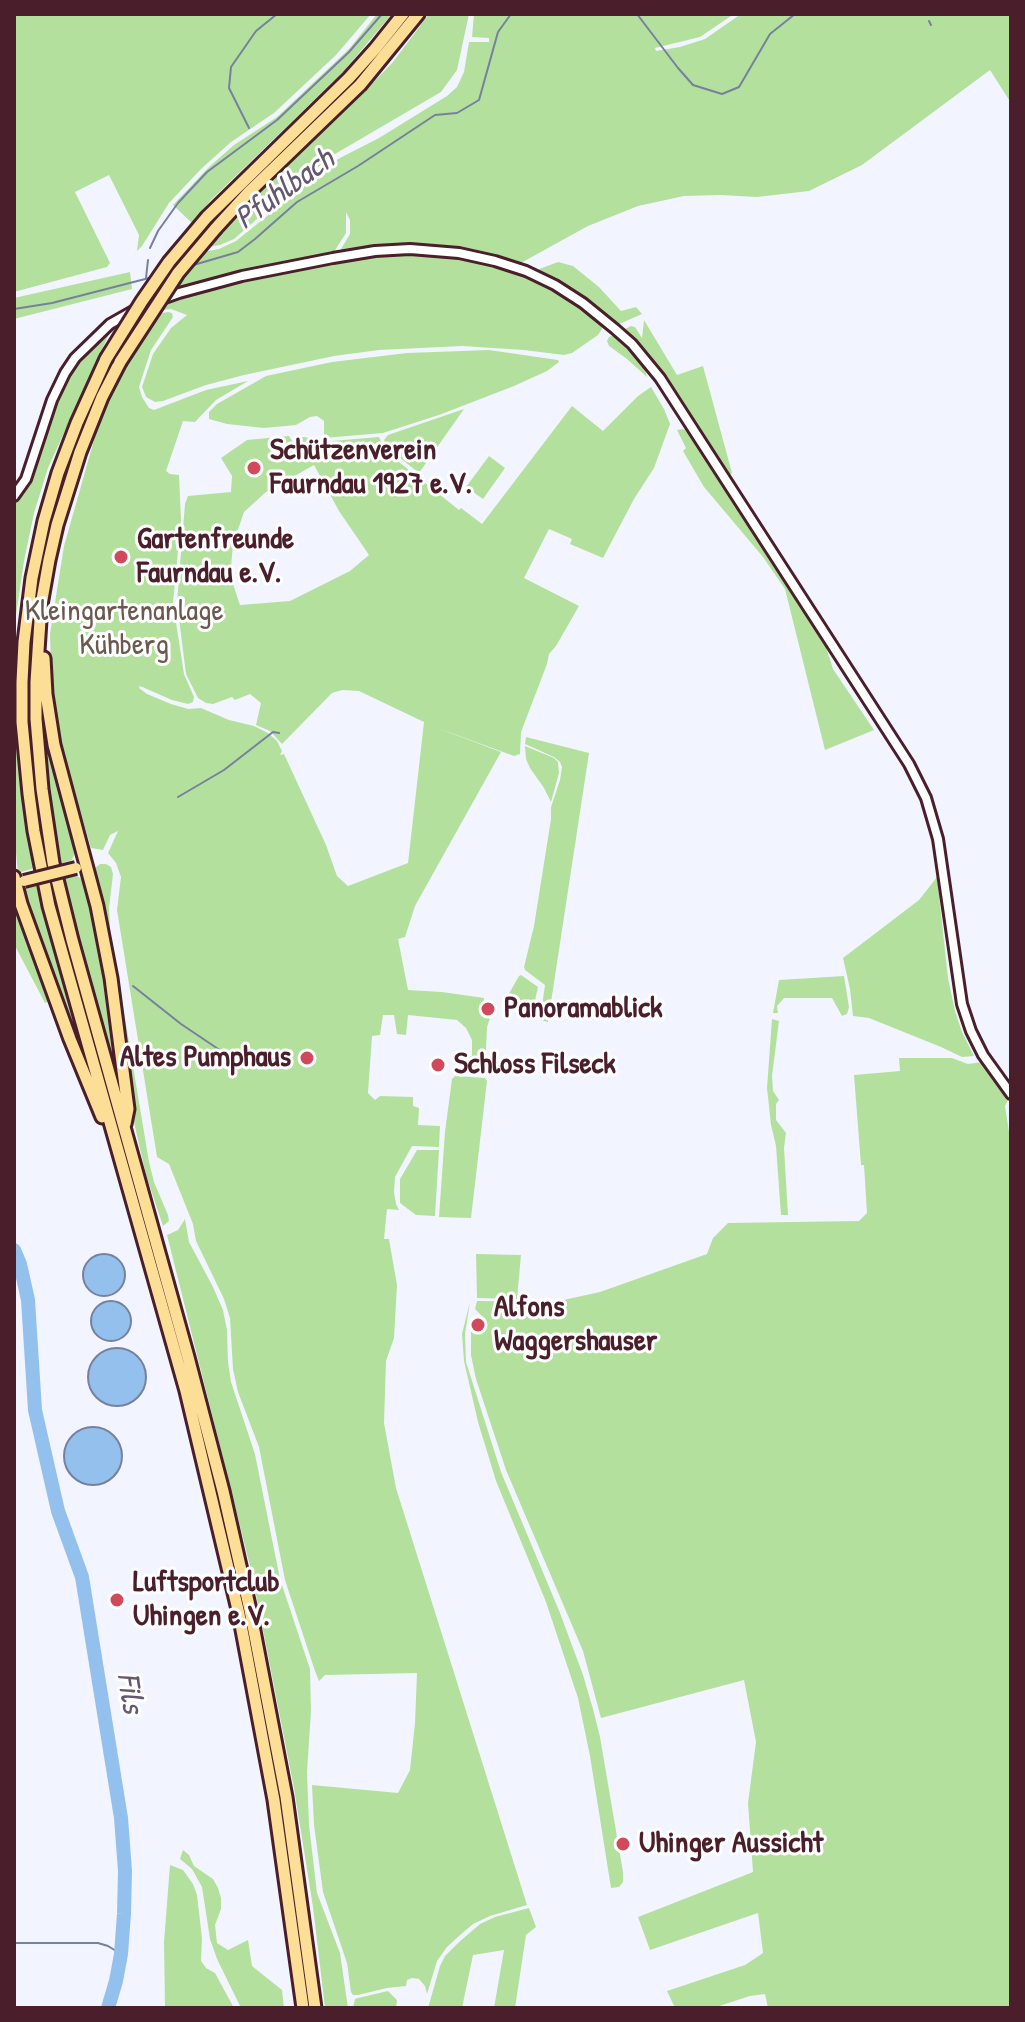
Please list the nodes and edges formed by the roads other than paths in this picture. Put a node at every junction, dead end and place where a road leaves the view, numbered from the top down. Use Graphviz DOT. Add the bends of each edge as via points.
graph roads {
  1 [pos="403,14"];
  2 [pos="418,14"];
  3 [pos="14,496"];
  4 [pos="39,632"];
  5 [pos="24,642"];
  6 [pos="14,687"];
  7 [pos="81,866"];
  8 [pos="18,881"];
  9 [pos="1011,1094"];
  10 [pos="118,1130"];
  11 [pos="303,2008"];
  12 [pos="315,2008"];
  1 -- 5 [label="highway, bridge" via="349,78 207,217 160,275 106,359 50,496"];
  2 -- 4 [label="highway, bridge" via="360,85 216,228 178,273 120,362 66,491"];
  3 -- 9 [label="street" via="26,479 65,373 110,324 140,307 242,276 410,249 495,261 555,285 632,344 660,378 909,764 938,839 962,1004 983,1055"];
  4 -- 7 [label="highway" via="54,745"];
  4 -- 10 [label="highway" via="36,719 51,851"];
  5 -- 6 [label="highway"];
  5 -- 10 [label="highway" via="22,722 34,831 53,919"];
  7 -- 8 [label="main road, bridge"];
  7 -- 10 [label="highway" via="97,906 111,978 128,1109"];
  8 -- 10 [label="highway" via="100,1114"];
  10 -- 11 [label="highway" via="239,1614 274,1800"];
  10 -- 12 [label="highway" via="192,1372 250,1610 286,1797"];
}
